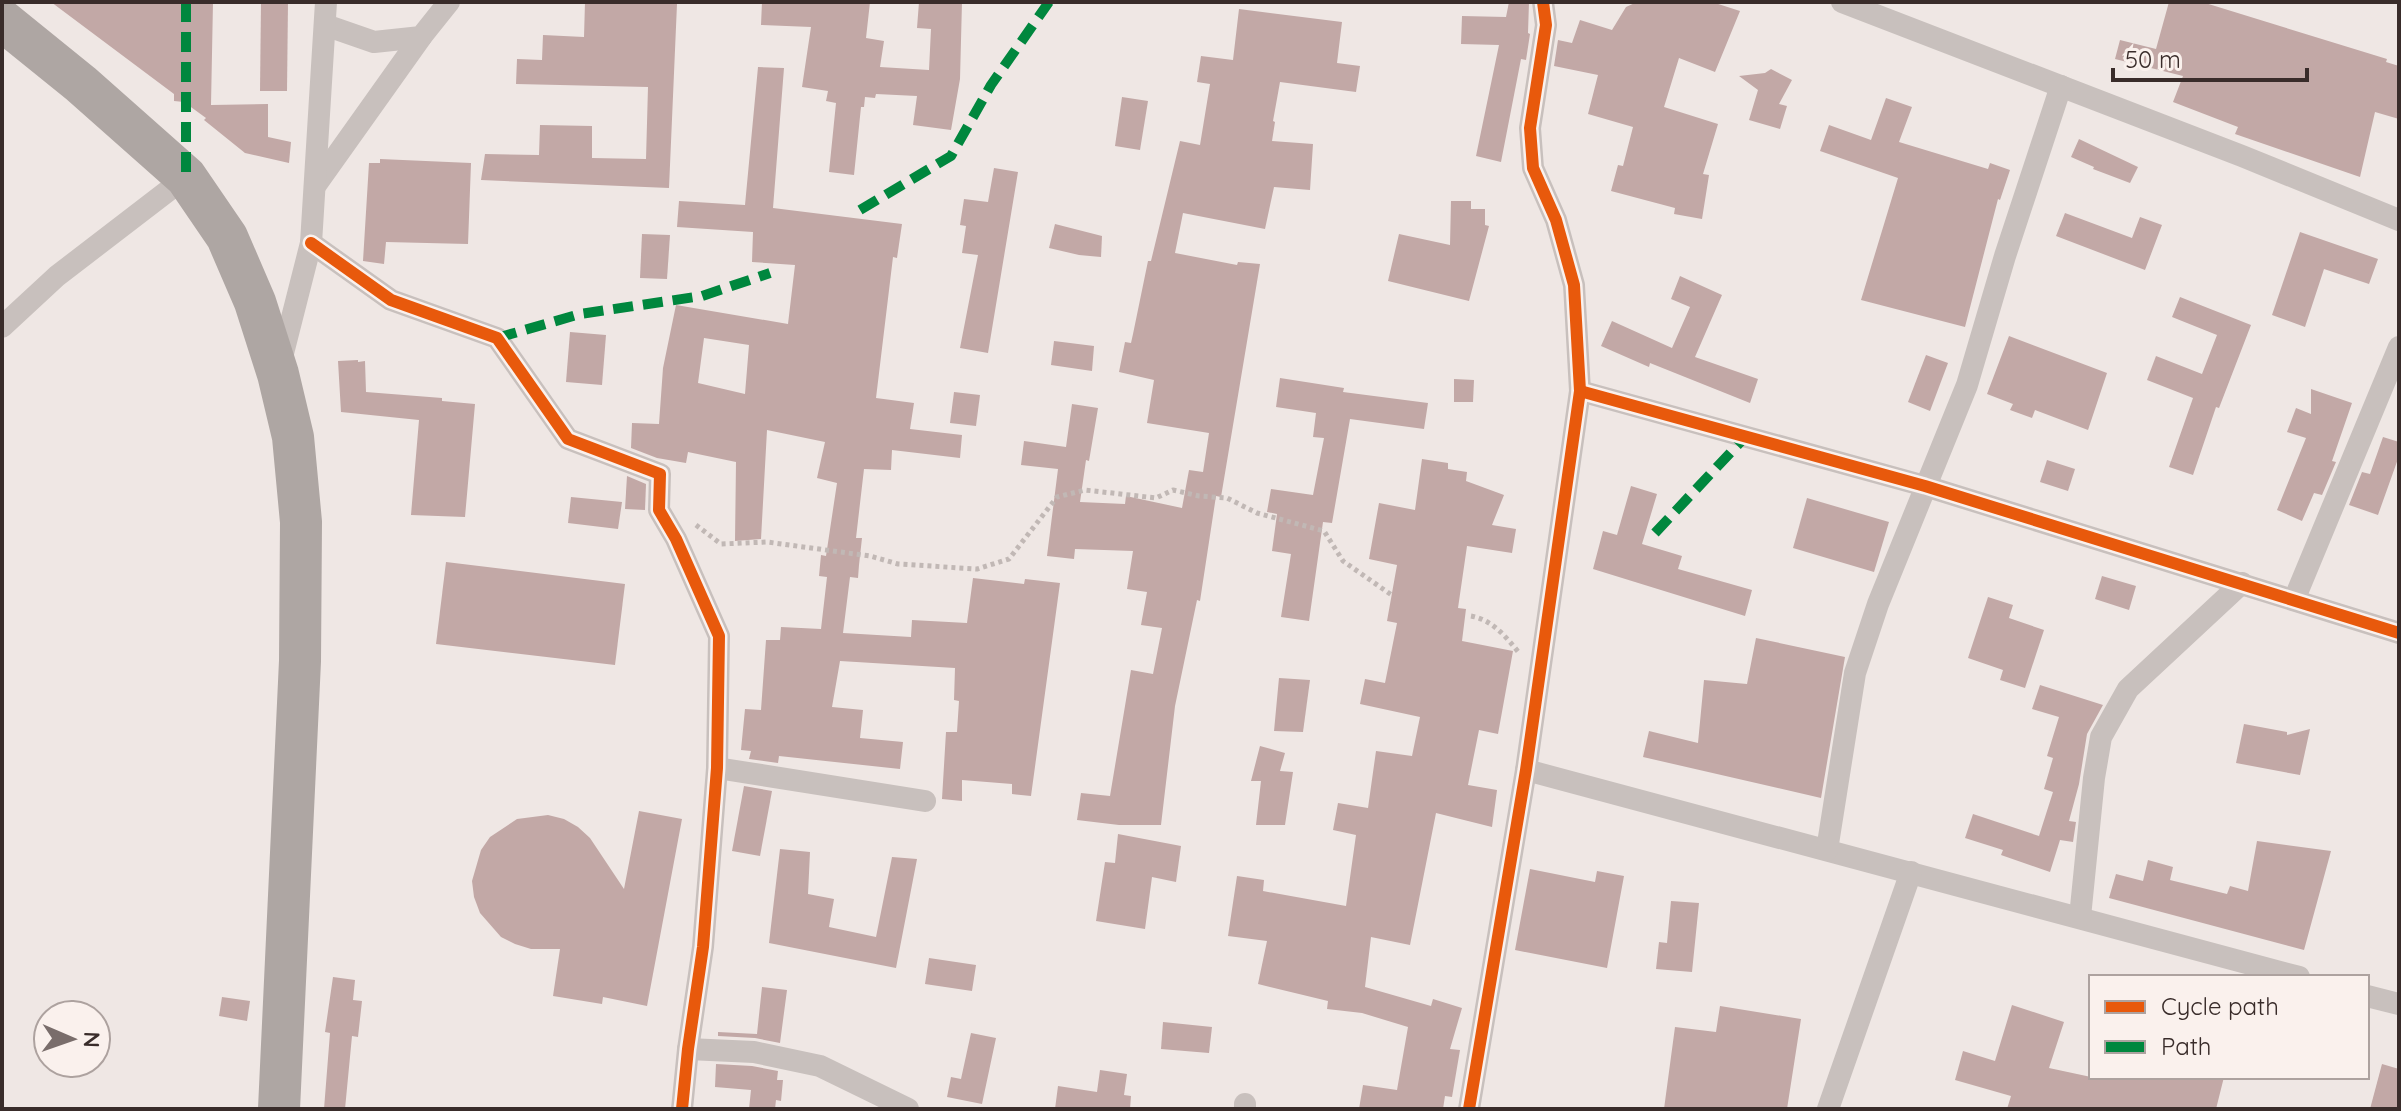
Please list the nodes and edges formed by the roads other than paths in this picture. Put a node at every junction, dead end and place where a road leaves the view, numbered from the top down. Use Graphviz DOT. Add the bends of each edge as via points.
graph roads {
  1 [pos="326,2"];
  2 [pos="449,2"];
  3 [pos="1543,2"];
  4 [pos="1842,2"];
  5 [pos="2,20"];
  6 [pos="325,25"];
  7 [pos="421,37"];
  8 [pos="2061,86"];
  9 [pos="186,177"];
  10 [pos="314,187"];
  11 [pos="2399,220"];
  12 [pos="311,243"];
  13 [pos="2,327"];
  14 [pos="2399,347"];
  15 [pos="278,374"];
  16 [pos="1580,391"];
  17 [pos="1925,486"];
  18 [pos="2242,583"];
  19 [pos="2294,600"];
  20 [pos="2399,633"];
  21 [pos="717,768"];
  22 [pos="1526,770"];
  23 [pos="925,801"];
  24 [pos="1827,850"];
  25 [pos="1911,872"];
  26 [pos="2080,917"];
  27 [pos="2292,975"];
  28 [pos="2369,996"];
  29 [pos="2399,1004"];
  30 [pos="688,1049"];
  31 [pos="279,1109"];
  32 [pos="682,1109"];
  33 [pos="908,1109"];
  34 [pos="1469,1109"];
  35 [pos="1828,1109"];
  1 -- 6 [label="street"];
  2 -- 7 [label="street"];
  3 -- 16 [label="street" via="1546,25 1530,128 1533,168 1556,220 1574,285"];
  4 -- 8 [label="street"];
  5 -- 9 [label="highway"];
  6 -- 7 [label="street" via="374,42"];
  6 -- 10 [label="street"];
  7 -- 10 [label="street"];
  8 -- 11 [label="street"];
  8 -- 17 [label="street" via="1967,385"];
  9 -- 13 [label="street" via="57,276"];
  9 -- 15 [label="highway" via="227,237"];
  10 -- 12 [label="street"];
  12 -- 15 [label="street"];
  12 -- 21 [label="street" via="391,300 497,338 568,439 660,474 659,510 719,636"];
  14 -- 19 [label="street"];
  15 -- 31 [label="highway" via="293,437 301,522 300,661"];
  16 -- 17 [label="street"];
  16 -- 22 [label="street"];
  17 -- 18 [label="street"];
  17 -- 24 [label="street" via="1855,673"];
  18 -- 19 [label="street"];
  18 -- 26 [label="street" via="2128,689 2101,737"];
  19 -- 20 [label="street"];
  21 -- 23 [label="street"];
  21 -- 30 [label="street" via="703,947"];
  22 -- 24 [label="street"];
  22 -- 34 [label="street"];
  24 -- 25 [label="street"];
  25 -- 26 [label="street"];
  25 -- 35 [label="street"];
  26 -- 27 [label="street"];
  28 -- 29 [label="street"];
  30 -- 32 [label="street"];
  30 -- 33 [label="street" via="754,1052 820,1066"];
}
